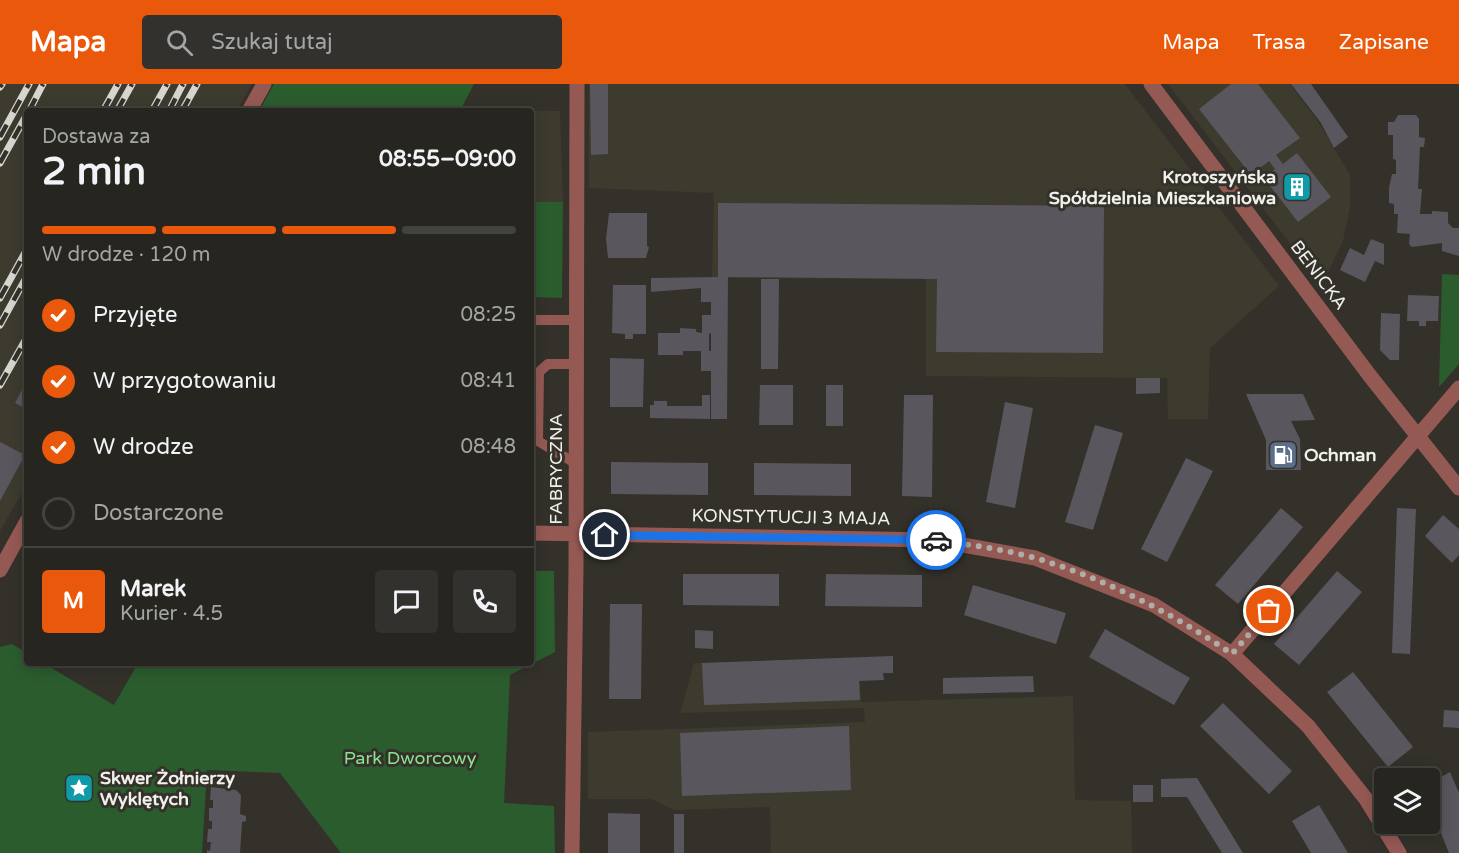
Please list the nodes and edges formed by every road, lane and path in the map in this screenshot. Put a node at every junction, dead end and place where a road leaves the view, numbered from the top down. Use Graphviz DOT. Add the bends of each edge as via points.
graph roads {
  1 [pos="264,84"];
  2 [pos="577,84"];
  3 [pos="1151,84"];
  4 [pos="251,108"];
  5 [pos="534,320"];
  6 [pos="575,320"];
  7 [pos="575,364"];
  8 [pos="1459,388"];
  9 [pos="1419,435"];
  10 [pos="575,463"];
  11 [pos="1459,488"];
  12 [pos="24,526"];
  13 [pos="534,533"];
  14 [pos="576,534"];
  15 [pos="0,570"];
  16 [pos="1232,654"];
  17 [pos="572,853"];
  18 [pos="1399,853"];
  1 -- 4 [label="street"];
  2 -- 6 [label="street, FABRYCZNA"];
  3 -- 9 [label="street, BENICKA" via="1370,376"];
  5 -- 6 [label="lane"];
  6 -- 7 [label="street, FABRYCZNA"];
  7 -- 10 [label="street, FABRYCZNA"];
  7 -- 10 [label="lane" via="548,364 539,372 538,391 538,441"];
  8 -- 9 [label="street"];
  9 -- 11 [label="street, BENICKA"];
  9 -- 16 [label="street"];
  10 -- 14 [label="street, FABRYCZNA"];
  12 -- 15 [label="street"];
  13 -- 14 [label="street, KONSTYTUCJI 3 MAJA"];
  14 -- 16 [label="street, KONSTYTUCJI 3 MAJA" via="880,538 992,548 1035,558 1154,605"];
  14 -- 17 [label="street, FABRYCZNA"];
  16 -- 18 [label="street, KONSTYTUCJI 3 MAJA" via="1308,726 1366,798"];
}
